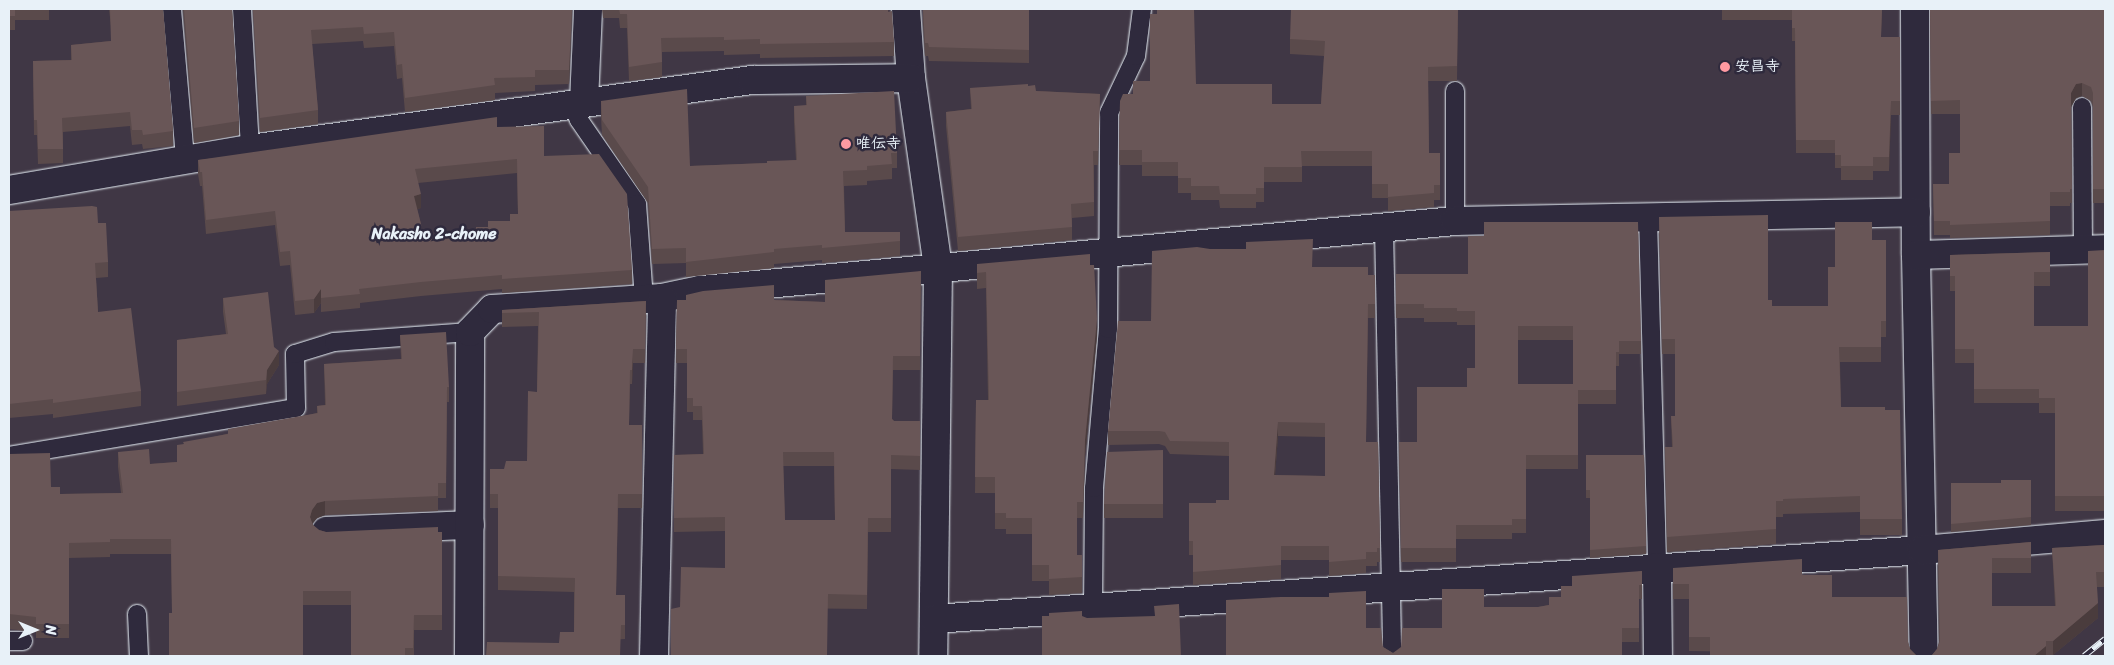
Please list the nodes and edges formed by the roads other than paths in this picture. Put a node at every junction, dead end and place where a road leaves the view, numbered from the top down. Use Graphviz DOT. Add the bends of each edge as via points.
graph roads {
  1 [pos="172,9"];
  2 [pos="242,9"];
  3 [pos="588,9"];
  4 [pos="906,9"];
  5 [pos="1142,9"];
  6 [pos="1915,9"];
  7 [pos="911,78"];
  8 [pos="1455,91"];
  9 [pos="578,103"];
  10 [pos="2082,107"];
  11 [pos="250,148"];
  12 [pos="185,159"];
  13 [pos="9,190"];
  14 [pos="1916,212"];
  15 [pos="1648,217"];
  16 [pos="1455,221"];
  17 [pos="1384,227"];
  18 [pos="2094,249"];
  19 [pos="1109,251"];
  20 [pos="1916,255"];
  21 [pos="938,268"];
  22 [pos="653,299"];
  23 [pos="470,332"];
  24 [pos="9,456"];
  25 [pos="1096,456"];
  26 [pos="1114,456"];
  27 [pos="470,524"];
  28 [pos="326,531"];
  29 [pos="2105,534"];
  30 [pos="1922,550"];
  31 [pos="1656,567"];
  32 [pos="1392,589"];
  33 [pos="1093,608"];
  34 [pos="137,614"];
  35 [pos="934,619"];
  36 [pos="139,656"];
  37 [pos="469,656"];
  38 [pos="654,656"];
  39 [pos="933,656"];
  40 [pos="1392,656"];
  41 [pos="1658,656"];
  42 [pos="1924,656"];
  1 -- 12 [label="lane"];
  2 -- 11 [label="lane"];
  3 -- 9 [label="street"];
  4 -- 7 [label="street"];
  5 -- 19 [label="lane" via="1136,56 1109,114"];
  6 -- 14 [label="street"];
  7 -- 9 [label="street" via="752,80"];
  7 -- 21 [label="street"];
  8 -- 16 [label="lane"];
  9 -- 11 [label="street"];
  9 -- 22 [label="lane" via="579,120 638,204"];
  10 -- 18 [label="lane"];
  11 -- 12 [label="street"];
  12 -- 13 [label="street"];
  14 -- 15 [label="street"];
  14 -- 20 [label="street"];
  15 -- 16 [label="street"];
  15 -- 31 [label="lane"];
  16 -- 17 [label="street"];
  17 -- 19 [label="street"];
  17 -- 32 [label="lane"];
  18 -- 20 [label="street"];
  19 -- 21 [label="street"];
  19 -- 25 [label="lane" via="1108,328"];
  20 -- 30 [label="street"];
  21 -- 22 [label="street" via="701,290"];
  21 -- 35 [label="street"];
  22 -- 23 [label="street" via="492,310"];
  22 -- 38 [label="street"];
  23 -- 24 [label="lane" via="334,342 295,354 296,408"];
  23 -- 27 [label="street"];
  25 -- 26 [label="lane"];
  25 -- 33 [label="lane"];
  27 -- 28 [label="street"];
  27 -- 37 [label="street"];
  29 -- 30 [label="street"];
  30 -- 31 [label="street"];
  30 -- 42 [label="street"];
  31 -- 32 [label="street"];
  31 -- 41 [label="street"];
  32 -- 33 [label="street"];
  32 -- 40 [label="lane"];
  33 -- 35 [label="street"];
  34 -- 36 [label="lane"];
  35 -- 39 [label="street"];
}
